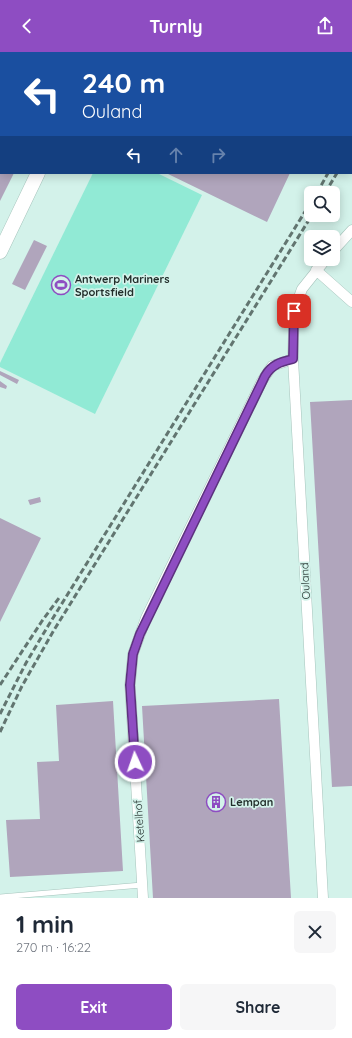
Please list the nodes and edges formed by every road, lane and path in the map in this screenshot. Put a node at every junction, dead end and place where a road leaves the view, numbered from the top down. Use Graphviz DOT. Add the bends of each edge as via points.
graph roads {
  1 [pos="38,174"];
  2 [pos="352,230"];
  3 [pos="340,243"];
  4 [pos="0,252"];
  5 [pos="320,266"];
  6 [pos="316,270"];
  7 [pos="352,302"];
  8 [pos="293,359"];
  9 [pos="143,885"];
  10 [pos="0,897"];
  11 [pos="143,898"];
  12 [pos="323,898"];
  1 -- 4 [label="main road"];
  2 -- 3 [label="street"];
  5 -- 6 [label="street, Ouland"];
  6 -- 7 [label="street"];
  6 -- 8 [label="street, Ouland" via="302,289 294,311"];
  8 -- 9 [label="street, Ketelhof" via="272,366 262,381 146,618 133,654 130,685"];
  8 -- 12 [label="street, Ouland"];
  9 -- 10 [label="lane"];
  9 -- 11 [label="street, Ketelhof"];
}
